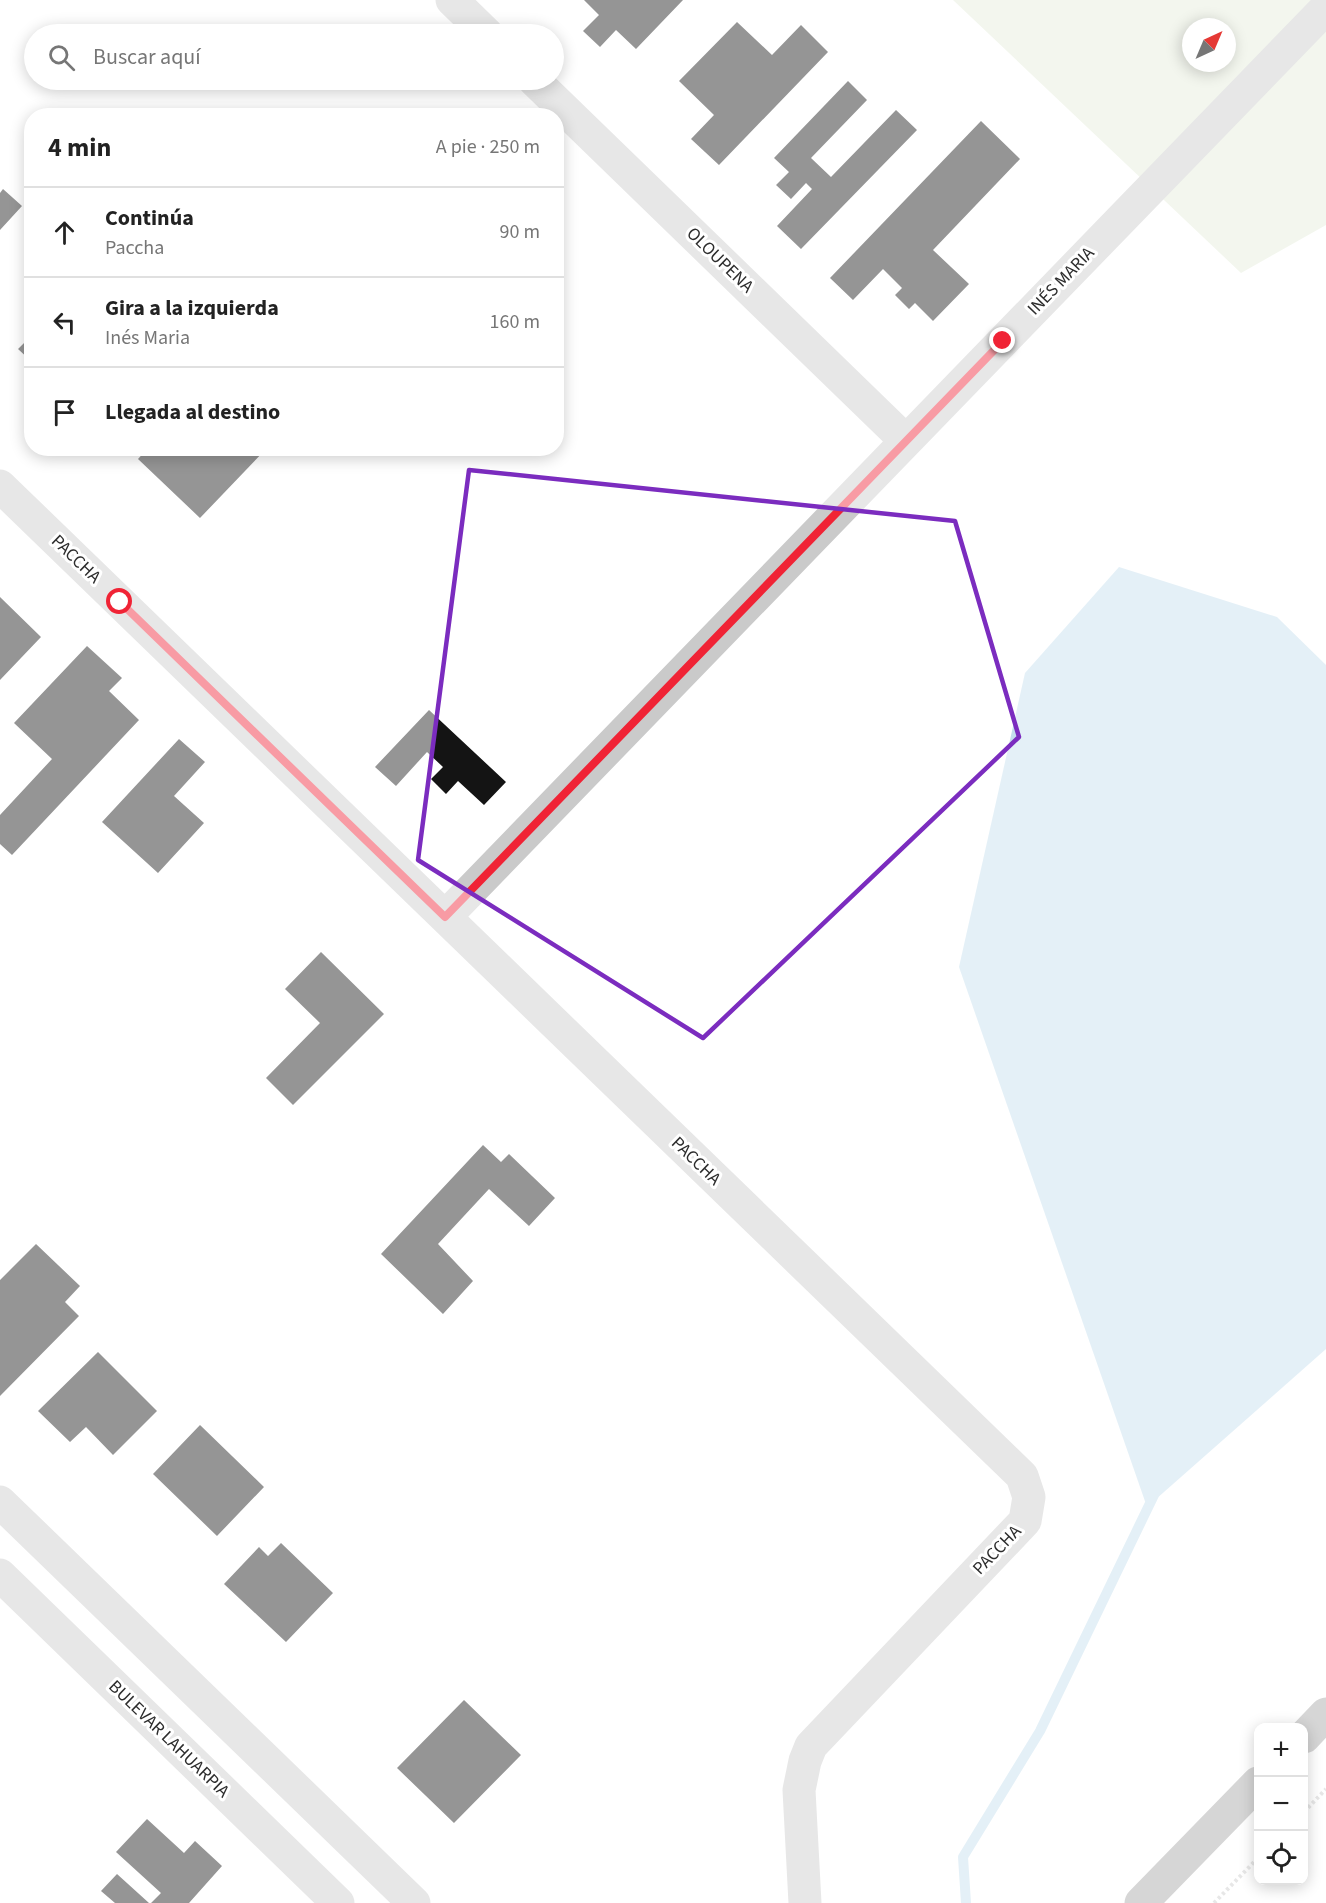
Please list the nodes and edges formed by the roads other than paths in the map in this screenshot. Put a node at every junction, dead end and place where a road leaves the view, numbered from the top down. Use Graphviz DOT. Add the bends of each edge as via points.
graph roads {
  1 [pos="452,0"];
  2 [pos="1326,8"];
  3 [pos="477,24"];
  4 [pos="544,90"];
  5 [pos="563,108"];
  6 [pos="564,109"];
  7 [pos="906,441"];
  8 [pos="0,486"];
  9 [pos="445,917"];
  10 [pos="0,1502"];
  11 [pos="0,1575"];
  12 [pos="1326,1714"];
  13 [pos="1308,1733"];
  14 [pos="1254,1787"];
  15 [pos="338,1903"];
  16 [pos="414,1903"];
  17 [pos="805,1903"];
  18 [pos="1140,1903"];
  1 -- 3 [label="street"];
  2 -- 7 [label="street, INÉS MARIA"];
  4 -- 5 [label="street, OLOUPENA"];
  6 -- 7 [label="street, OLOUPENA"];
  7 -- 9 [label="street, INÉS MARIA"];
  8 -- 9 [label="street, PACCHA"];
  9 -- 17 [label="street, PACCHA" via="1022,1476 1029,1497 1025,1521 811,1746 799,1791"];
  10 -- 16 [label="street"];
  11 -- 15 [label="street, BULEVAR LAHUARPIA"];
  12 -- 13 [label="main road"];
  14 -- 18 [label="main road"];
}
